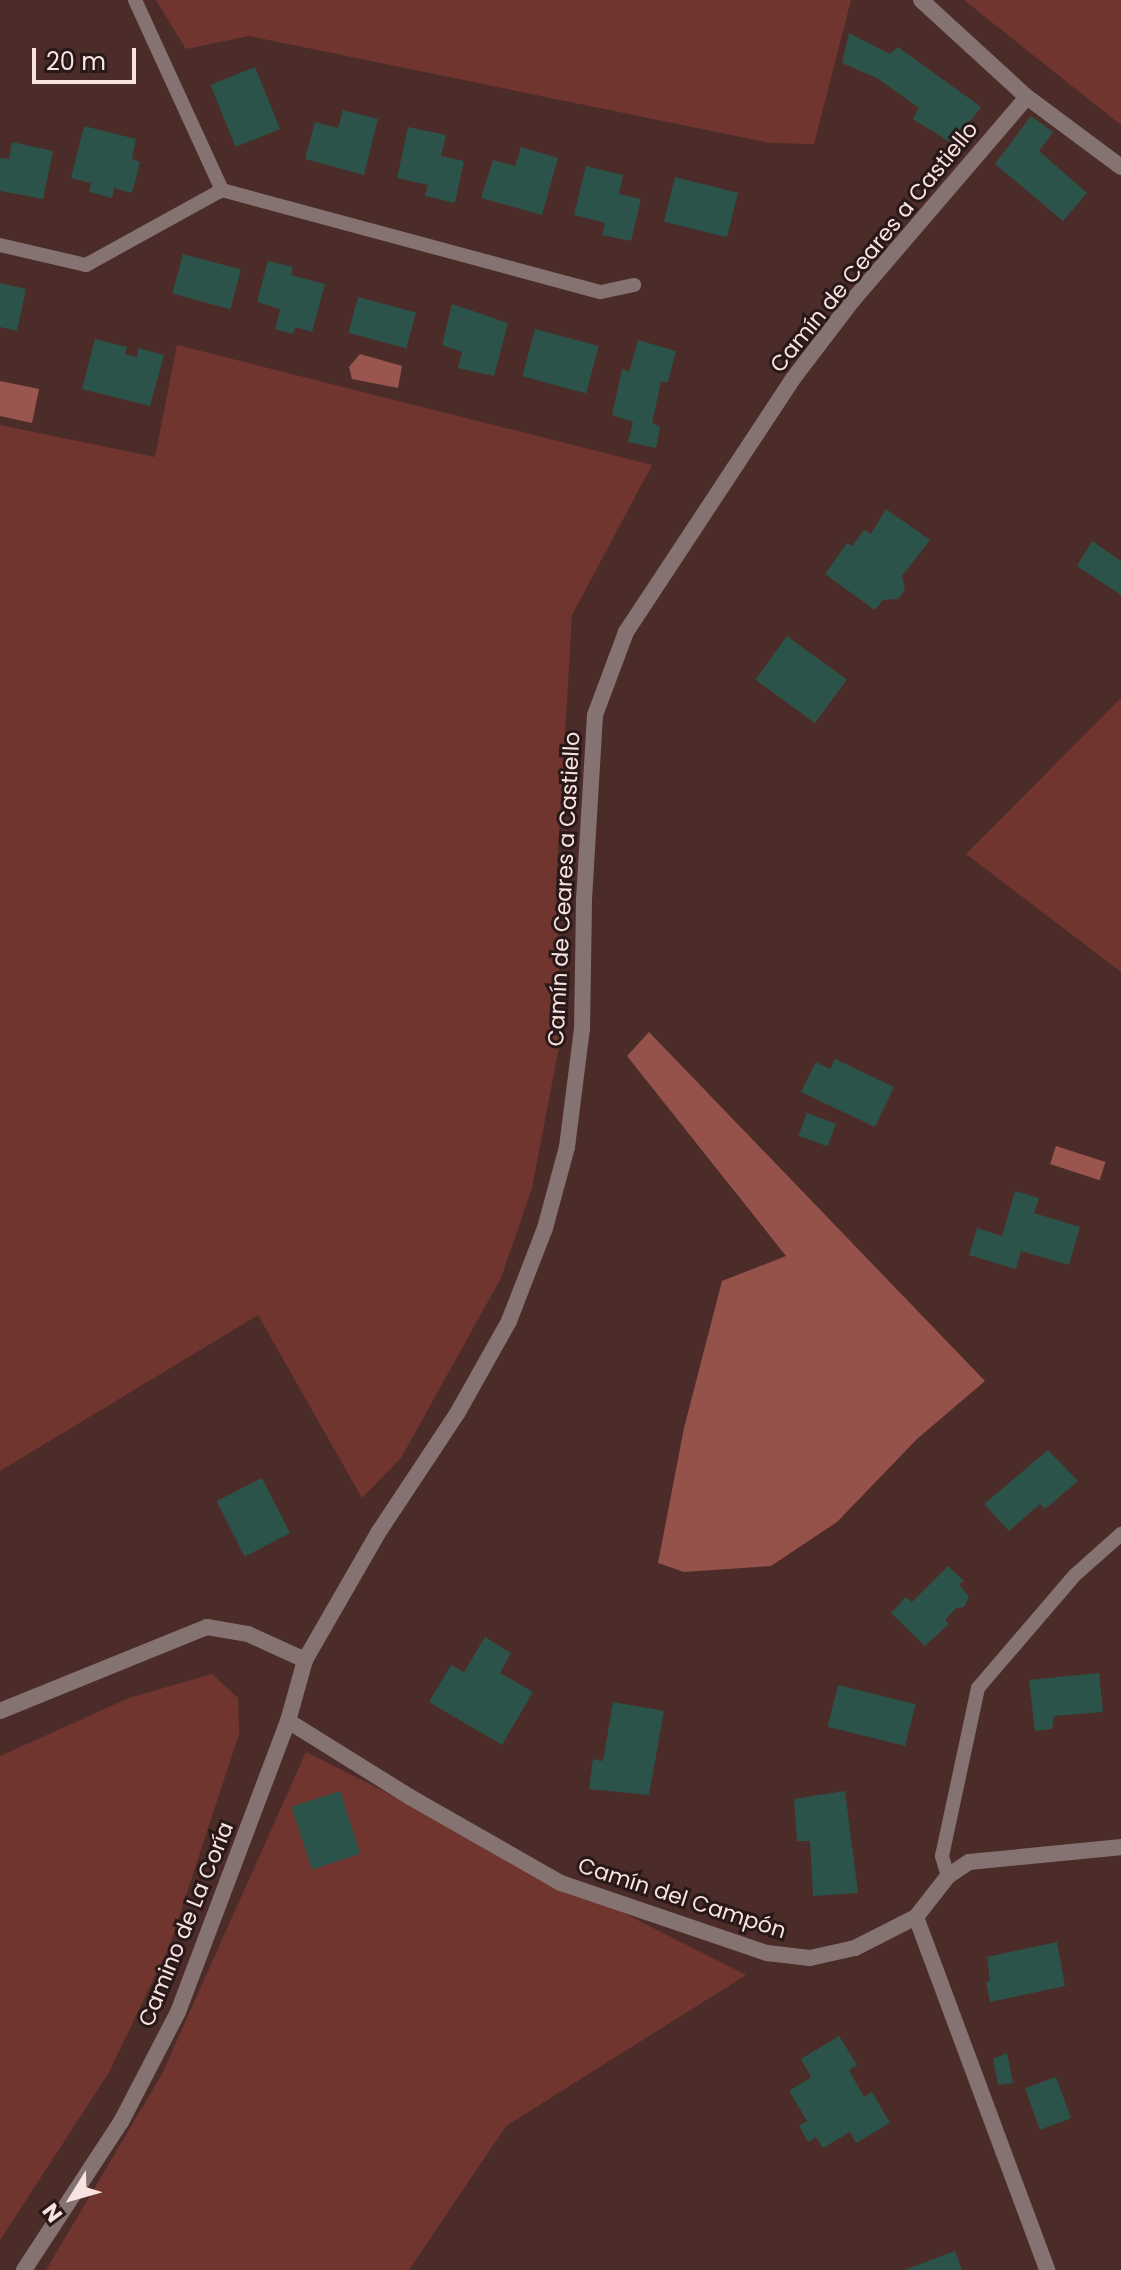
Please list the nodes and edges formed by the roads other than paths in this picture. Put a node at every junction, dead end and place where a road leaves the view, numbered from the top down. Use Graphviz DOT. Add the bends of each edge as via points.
graph roads {
  1 [pos="135,0"];
  2 [pos="921,0"];
  3 [pos="1027,97"];
  4 [pos="1121,167"];
  5 [pos="222,190"];
  6 [pos="0,245"];
  7 [pos="634,285"];
  8 [pos="1121,1534"];
  9 [pos="305,1660"];
  10 [pos="0,1711"];
  11 [pos="288,1721"];
  12 [pos="1121,1847"];
  13 [pos="948,1876"];
  14 [pos="916,1917"];
  15 [pos="24,2270"];
  16 [pos="1047,2270"];
  1 -- 5 [label="lane"];
  2 -- 3 [label="street"];
  3 -- 4 [label="street"];
  3 -- 9 [label="street, Camín de Ceares a Castiello" via="853,300 792,380 626,632 595,715 582,1029 567,1147 545,1228 509,1321"];
  5 -- 6 [label="lane" via="86,265"];
  5 -- 7 [label="lane" via="601,292"];
  8 -- 13 [label="lane" via="1075,1575 978,1688 942,1856"];
  9 -- 10 [label="street" via="248,1634 207,1627"];
  9 -- 11 [label="street, Camino de La Coría"];
  11 -- 14 [label="street, Camín del Campón" via="561,1883 767,1953 810,1958 855,1948"];
  11 -- 15 [label="street, Camino de La Coría" via="178,2012 121,2122"];
  12 -- 13 [label="street, Camín del Campón" via="969,1862"];
  13 -- 14 [label="street, Camín del Campón"];
  14 -- 16 [label="street"];
}
